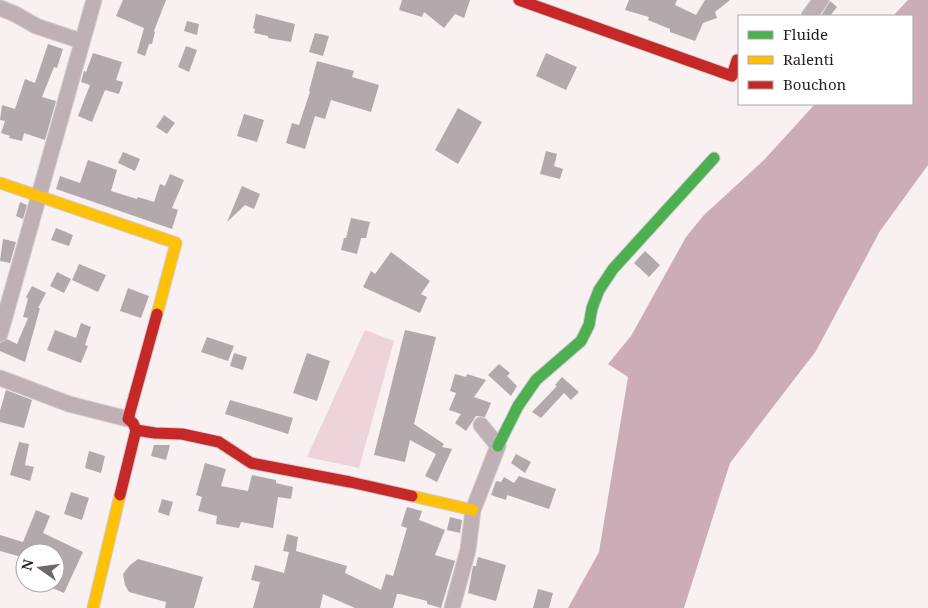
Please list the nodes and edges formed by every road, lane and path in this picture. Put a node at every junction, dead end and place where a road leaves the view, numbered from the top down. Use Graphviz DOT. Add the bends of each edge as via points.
graph roads {
  1 [pos="94,0"];
  2 [pos="519,0"];
  3 [pos="821,0"];
  4 [pos="0,8"];
  5 [pos="810,15"];
  6 [pos="81,41"];
  7 [pos="738,60"];
  8 [pos="714,158"];
  9 [pos="0,183"];
  10 [pos="40,196"];
  11 [pos="0,334"];
  12 [pos="0,378"];
  13 [pos="132,424"];
  14 [pos="481,426"];
  15 [pos="498,446"];
  16 [pos="473,510"];
  17 [pos="93,608"];
  18 [pos="452,608"];
  1 -- 6 [label="street"];
  2 -- 7 [label="street" via="732,76"];
  3 -- 5 [label="street"];
  4 -- 6 [label="street" via="36,26"];
  6 -- 10 [label="street"];
  8 -- 15 [label="street" via="613,269 599,290 581,341 536,380 518,406"];
  9 -- 10 [label="street"];
  10 -- 11 [label="street"];
  10 -- 13 [label="street" via="176,243"];
  12 -- 13 [label="street"];
  13 -- 16 [label="street" via="154,432 219,442 251,463"];
  13 -- 17 [label="street"];
  14 -- 15 [label="street"];
  15 -- 16 [label="street"];
  16 -- 18 [label="street" via="468,550"];
}
